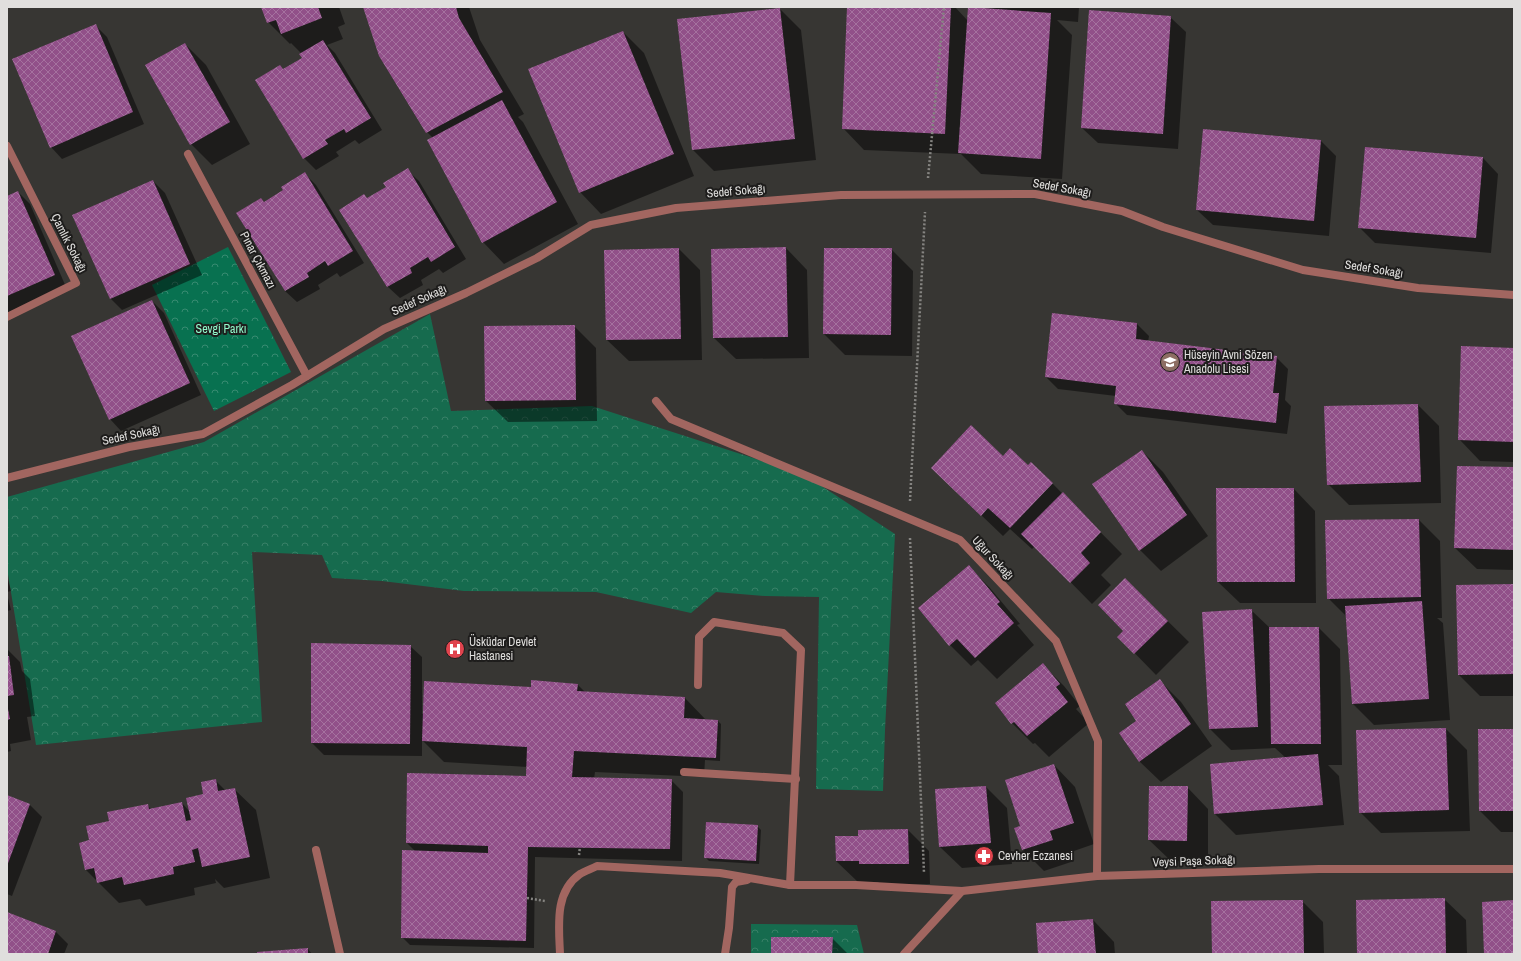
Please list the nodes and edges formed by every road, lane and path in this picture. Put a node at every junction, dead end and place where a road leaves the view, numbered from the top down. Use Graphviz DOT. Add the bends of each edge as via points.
graph roads {
  1 [pos="944,7"];
  2 [pos="7,146"];
  3 [pos="188,154"];
  4 [pos="926,194"];
  5 [pos="1514,295"];
  6 [pos="7,317"];
  7 [pos="307,376"];
  8 [pos="656,401"];
  9 [pos="7,478"];
  10 [pos="909,518"];
  11 [pos="698,685"];
  12 [pos="684,772"];
  13 [pos="796,779"];
  14 [pos="580,848"];
  15 [pos="316,850"];
  16 [pos="579,858"];
  17 [pos="1514,869"];
  18 [pos="924,873"];
  19 [pos="1098,876"];
  20 [pos="753,878"];
  21 [pos="790,885"];
  22 [pos="962,892"];
  23 [pos="527,898"];
  24 [pos="547,902"];
  25 [pos="340,954"];
  26 [pos="560,954"];
  27 [pos="725,954"];
  28 [pos="904,954"];
  1 -- 4 [label="path"];
  2 -- 6 [label="street, Çamlık Sokağı" via="76,283"];
  3 -- 7 [label="street, Pınar Çıkmazı"];
  4 -- 5 [label="street, Sedef Sokağı" via="1034,194 1122,211 1163,227 1303,270 1418,288"];
  4 -- 7 [label="street, Sedef Sokağı" via="841,195 676,208 591,224 538,258 384,329"];
  4 -- 10 [label="path"];
  7 -- 9 [label="street, Sedef Sokağı" via="203,434 129,447"];
  8 -- 10 [label="street, Uğur Sokağı" via="671,419"];
  10 -- 18 [label="path"];
  10 -- 19 [label="street, Uğur Sokağı" via="960,540 1056,641 1098,741"];
  11 -- 13 [label="street" via="699,637 714,622 783,633 801,650"];
  12 -- 13 [label="street"];
  13 -- 21 [label="street"];
  14 -- 16 [label="path"];
  15 -- 25 [label="street"];
  17 -- 19 [label="street, Veysi Paşa Sokağı" via="1319,869"];
  19 -- 22 [label="street, Veysi Paşa Sokağı"];
  20 -- 21 [label="street, Veysi Paşa Sokağı"];
  20 -- 26 [label="street, Veysi Paşa Sokağı" via="720,873 597,866 580,874 566,888 559,925"];
  20 -- 27 [label="street" via="736,882 732,887"];
  21 -- 22 [label="street, Veysi Paşa Sokağı" via="856,885"];
  22 -- 28 [label="street"];
  23 -- 24 [label="path"];
}
